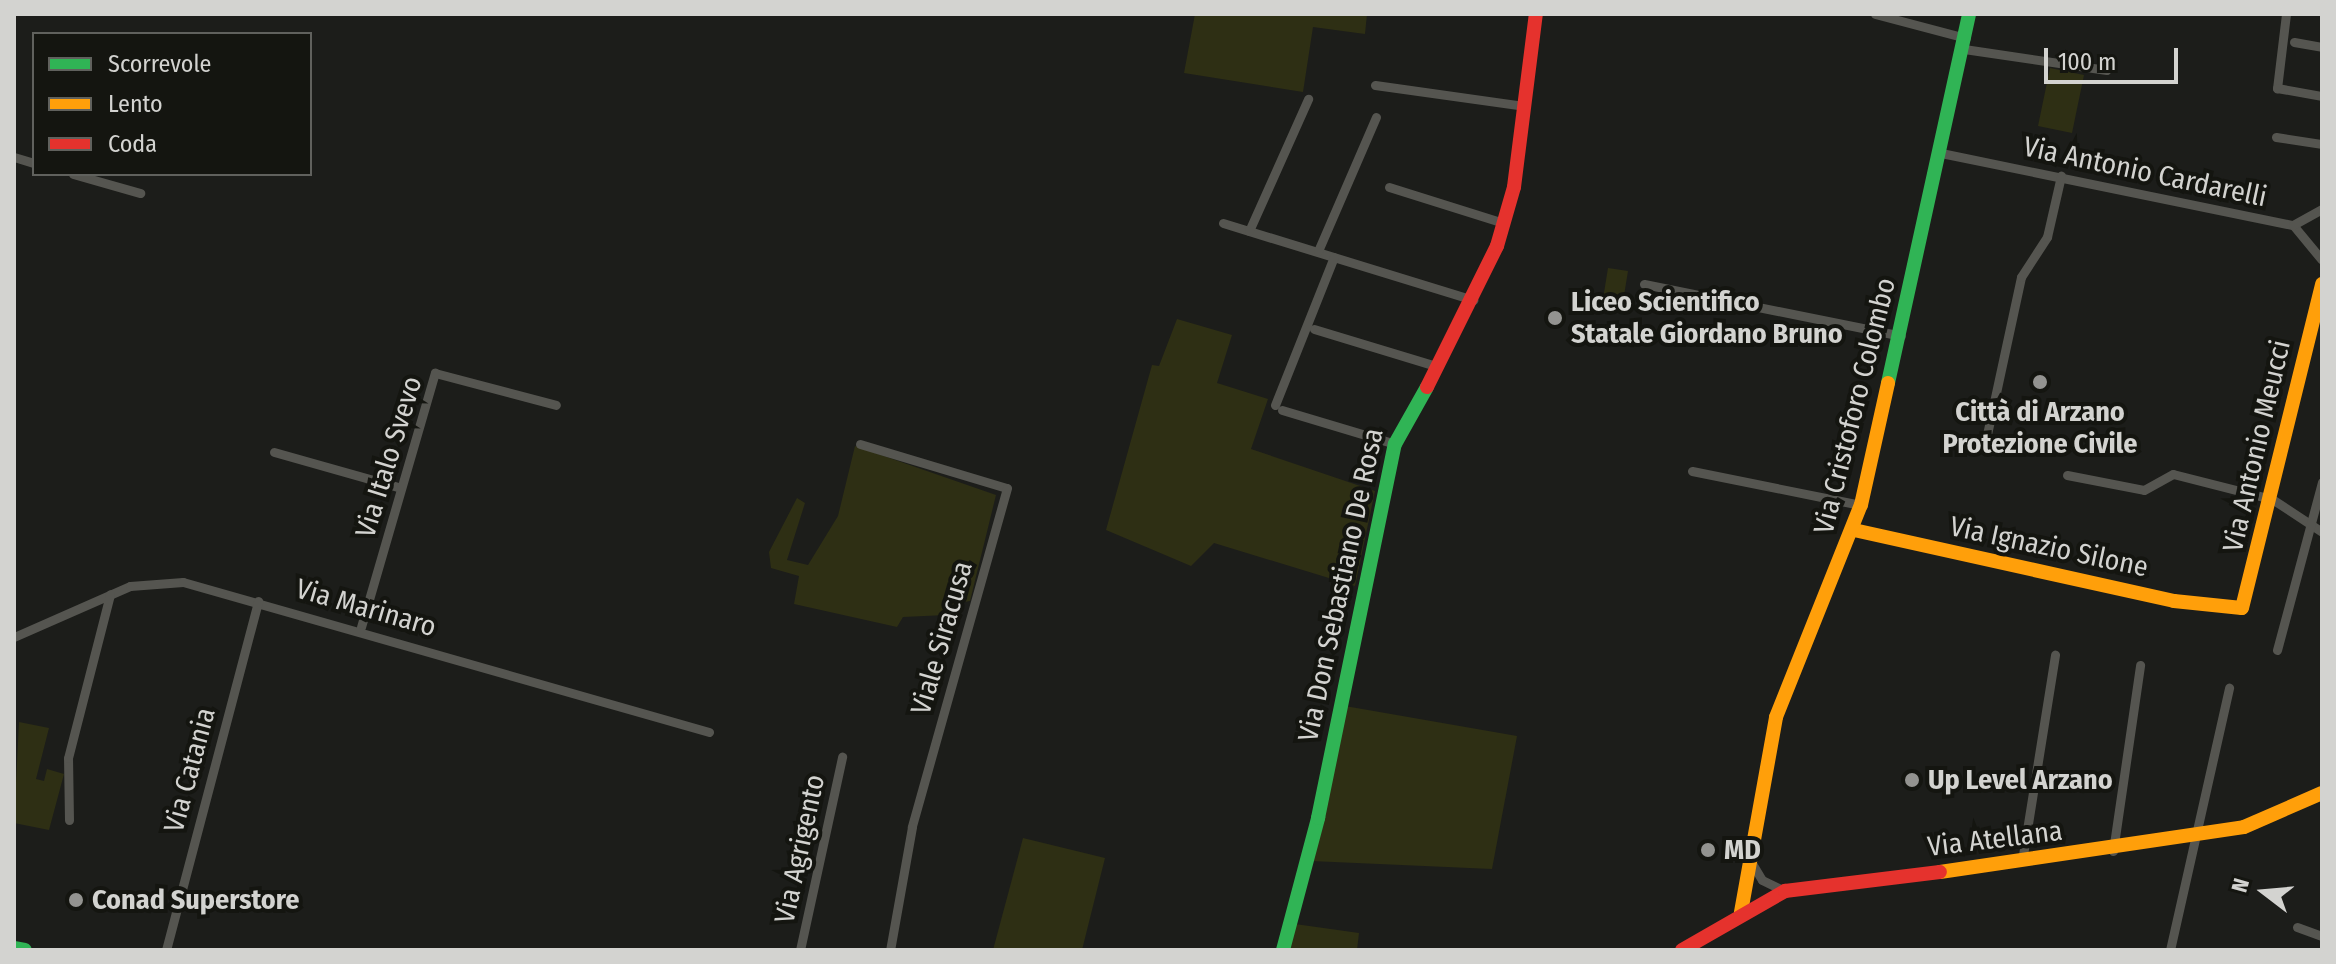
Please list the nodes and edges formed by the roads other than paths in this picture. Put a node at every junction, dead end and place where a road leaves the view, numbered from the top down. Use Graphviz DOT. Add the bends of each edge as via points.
graph roads {
  1 [pos="1536,14"];
  2 [pos="1875,14"];
  3 [pos="1969,14"];
  4 [pos="2286,14"];
  5 [pos="2294,42"];
  6 [pos="1965,44"];
  7 [pos="2322,47"];
  8 [pos="2106,70"];
  9 [pos="1375,85"];
  10 [pos="2322,96"];
  11 [pos="1308,99"];
  12 [pos="1524,106"];
  13 [pos="1376,117"];
  14 [pos="2276,137"];
  15 [pos="2322,144"];
  16 [pos="1941,153"];
  17 [pos="80,176"];
  18 [pos="2061,176"];
  19 [pos="1389,187"];
  20 [pos="140,193"];
  21 [pos="2322,209"];
  22 [pos="1223,223"];
  23 [pos="1504,223"];
  24 [pos="2293,225"];
  25 [pos="1249,231"];
  26 [pos="1318,251"];
  27 [pos="1334,257"];
  28 [pos="2322,260"];
  29 [pos="1644,284"];
  30 [pos="2322,284"];
  31 [pos="1473,300"];
  32 [pos="1314,329"];
  33 [pos="1901,336"];
  34 [pos="1436,366"];
  35 [pos="556,405"];
  36 [pos="1986,439"];
  37 [pos="860,444"];
  38 [pos="1395,444"];
  39 [pos="274,452"];
  40 [pos="1692,471"];
  41 [pos="2067,475"];
  42 [pos="2322,482"];
  43 [pos="401,488"];
  44 [pos="2272,499"];
  45 [pos="1861,505"];
  46 [pos="1854,530"];
  47 [pos="2317,530"];
  48 [pos="110,594"];
  49 [pos="258,601"];
  50 [pos="2232,612"];
  51 [pos="361,627"];
  52 [pos="14,637"];
  53 [pos="2277,650"];
  54 [pos="2055,655"];
  55 [pos="2140,665"];
  56 [pos="2229,688"];
  57 [pos="709,732"];
  58 [pos="842,757"];
  59 [pos="2322,793"];
  60 [pos="69,820"];
  61 [pos="2196,838"];
  62 [pos="2113,851"];
  63 [pos="1750,860"];
  64 [pos="2022,861"];
  65 [pos="1785,891"];
  66 [pos="1741,912"];
  67 [pos="2297,927"];
  68 [pos="2322,936"];
  69 [pos="14,948"];
  70 [pos="25,950"];
  71 [pos="166,950"];
  72 [pos="800,950"];
  73 [pos="890,950"];
  74 [pos="1283,950"];
  75 [pos="1682,950"];
  76 [pos="2170,950"];
  1 -- 12 [label="street, Via Don Sebastiano De Rosa"];
  2 -- 6 [label="street"];
  3 -- 6 [label="street, Via Cristoforo Colombo"];
  4 -- 10 [label="street" via="2277,88"];
  5 -- 7 [label="street"];
  6 -- 8 [label="street"];
  6 -- 16 [label="street, Via Cristoforo Colombo"];
  9 -- 12 [label="street"];
  11 -- 25 [label="street"];
  12 -- 23 [label="street, Via Don Sebastiano De Rosa"];
  13 -- 26 [label="street"];
  14 -- 15 [label="street"];
  16 -- 18 [label="street, Via Antonio Cardarelli"];
  16 -- 33 [label="street, Via Cristoforo Colombo"];
  17 -- 20 [label="street"];
  18 -- 24 [label="street, Via Antonio Cardarelli"];
  18 -- 36 [label="street" via="2047,237 2021,277"];
  19 -- 23 [label="street"];
  21 -- 24 [label="street"];
  22 -- 25 [label="street"];
  23 -- 31 [label="street, Via Don Sebastiano De Rosa"];
  24 -- 28 [label="street, Via Antonio Cardarelli"];
  25 -- 26 [label="street"];
  26 -- 27 [label="street"];
  27 -- 31 [label="street"];
  27 -- 38 [label="street" via="1278,408"];
  29 -- 33 [label="street"];
  30 -- 44 [label="street, Via Antonio Meucci"];
  31 -- 34 [label="street, Via Don Sebastiano De Rosa"];
  32 -- 34 [label="street"];
  33 -- 45 [label="street, Via Cristoforo Colombo"];
  34 -- 38 [label="street, Via Don Sebastiano De Rosa"];
  35 -- 43 [label="street, Via Italo Svevo" via="436,372"];
  37 -- 73 [label="street, Viale Siracusa" via="1007,488 912,827"];
  38 -- 74 [label="street, Via Don Sebastiano De Rosa" via="1318,818"];
  39 -- 43 [label="street"];
  40 -- 45 [label="street"];
  41 -- 44 [label="street" via="2144,490 2173,474"];
  42 -- 47 [label="street"];
  43 -- 51 [label="street, Via Italo Svevo"];
  44 -- 47 [label="street"];
  44 -- 50 [label="street, Via Antonio Meucci" via="2249,599"];
  45 -- 46 [label="street, Via Cristoforo Colombo"];
  46 -- 50 [label="street, Via Ignazio Silone"];
  46 -- 63 [label="street, Via Cristoforo Colombo" via="1776,717"];
  47 -- 53 [label="street"];
  48 -- 49 [label="street, Via Marinaro" via="171,581"];
  48 -- 52 [label="street, Via Marinaro"];
  48 -- 60 [label="street" via="68,758"];
  49 -- 51 [label="street, Via Marinaro"];
  49 -- 71 [label="street, Via Catania"];
  51 -- 57 [label="street, Via Marinaro"];
  54 -- 64 [label="street"];
  55 -- 62 [label="street"];
  56 -- 61 [label="street"];
  58 -- 72 [label="street, Via Agrigento"];
  59 -- 61 [label="street, Via Atellana" via="2244,827"];
  61 -- 62 [label="street, Via Atellana"];
  61 -- 76 [label="street"];
  62 -- 64 [label="street, Via Atellana"];
  63 -- 65 [label="street" via="1762,880"];
  63 -- 66 [label="street, Via Cristoforo Colombo"];
  64 -- 65 [label="street, Via Atellana"];
  65 -- 66 [label="street, Via Atellana"];
  66 -- 75 [label="street, Via Atellana"];
  67 -- 68 [label="street"];
  69 -- 70 [label="street"];
}
